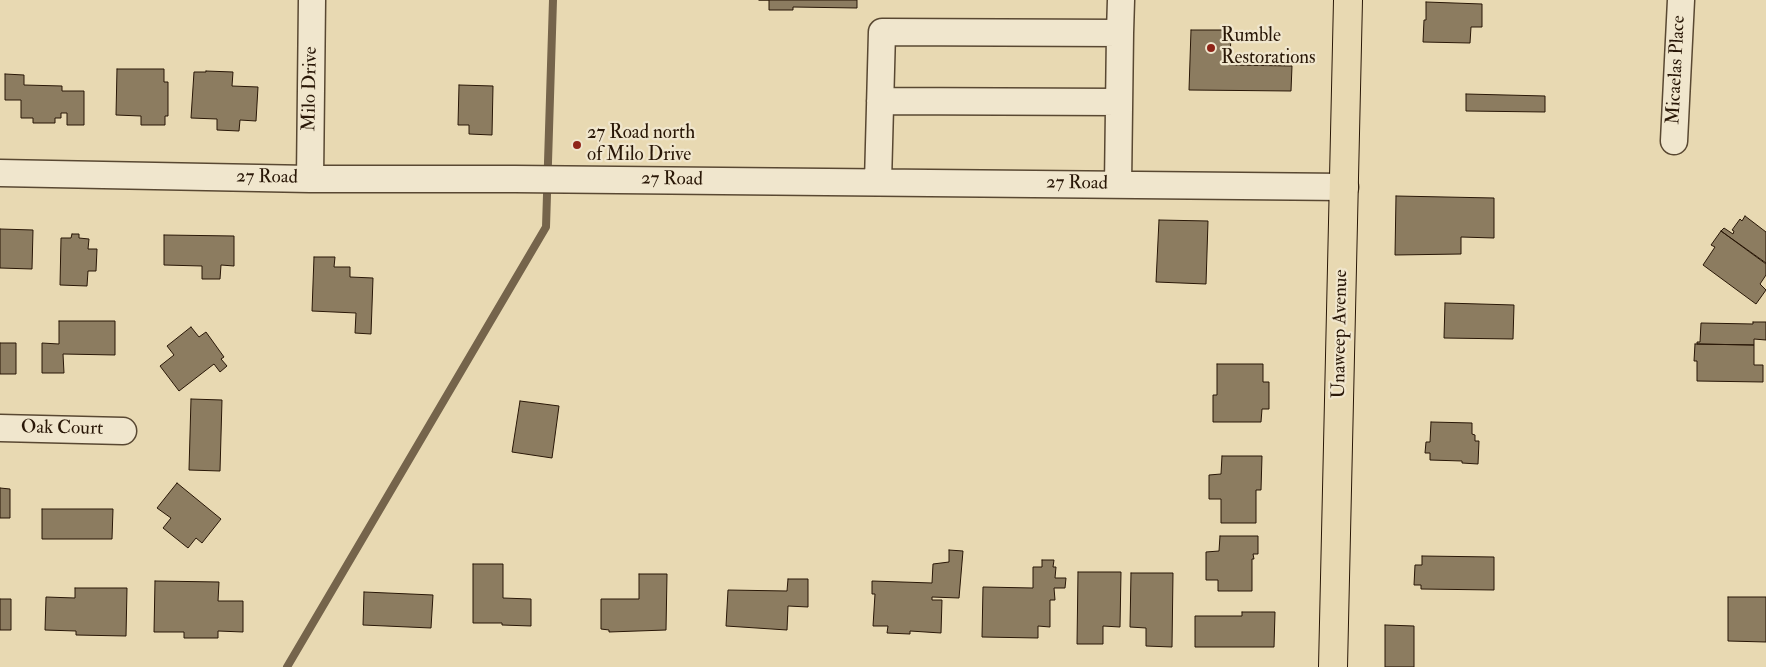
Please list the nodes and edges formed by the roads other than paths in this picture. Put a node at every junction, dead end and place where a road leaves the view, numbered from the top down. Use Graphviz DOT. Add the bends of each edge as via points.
graph roads {
  1 [pos="312,0"];
  2 [pos="1121,0"];
  3 [pos="1348,0"];
  4 [pos="1681,0"];
  5 [pos="1120,33"];
  6 [pos="880,100"];
  7 [pos="1119,102"];
  8 [pos="1674,141"];
  9 [pos="0,173"];
  10 [pos="310,179"];
  11 [pos="878,182"];
  12 [pos="1118,185"];
  13 [pos="1344,187"];
  14 [pos="0,428"];
  15 [pos="123,431"];
  16 [pos="1333,667"];
  1 -- 10 [label="street, Milo Drive"];
  2 -- 5 [label="street"];
  3 -- 13 [label="main road, Unaweep Avenue"];
  4 -- 8 [label="street, Micaelas Place"];
  5 -- 6 [label="street" via="882,32"];
  5 -- 7 [label="street"];
  6 -- 7 [label="street"];
  6 -- 11 [label="street"];
  7 -- 12 [label="street"];
  9 -- 10 [label="street, 27 Road"];
  10 -- 11 [label="street, 27 Road"];
  11 -- 12 [label="street, 27 Road"];
  12 -- 13 [label="street, 27 Road"];
  13 -- 16 [label="main road, Unaweep Avenue"];
  14 -- 15 [label="street, Oak Court"];
}
